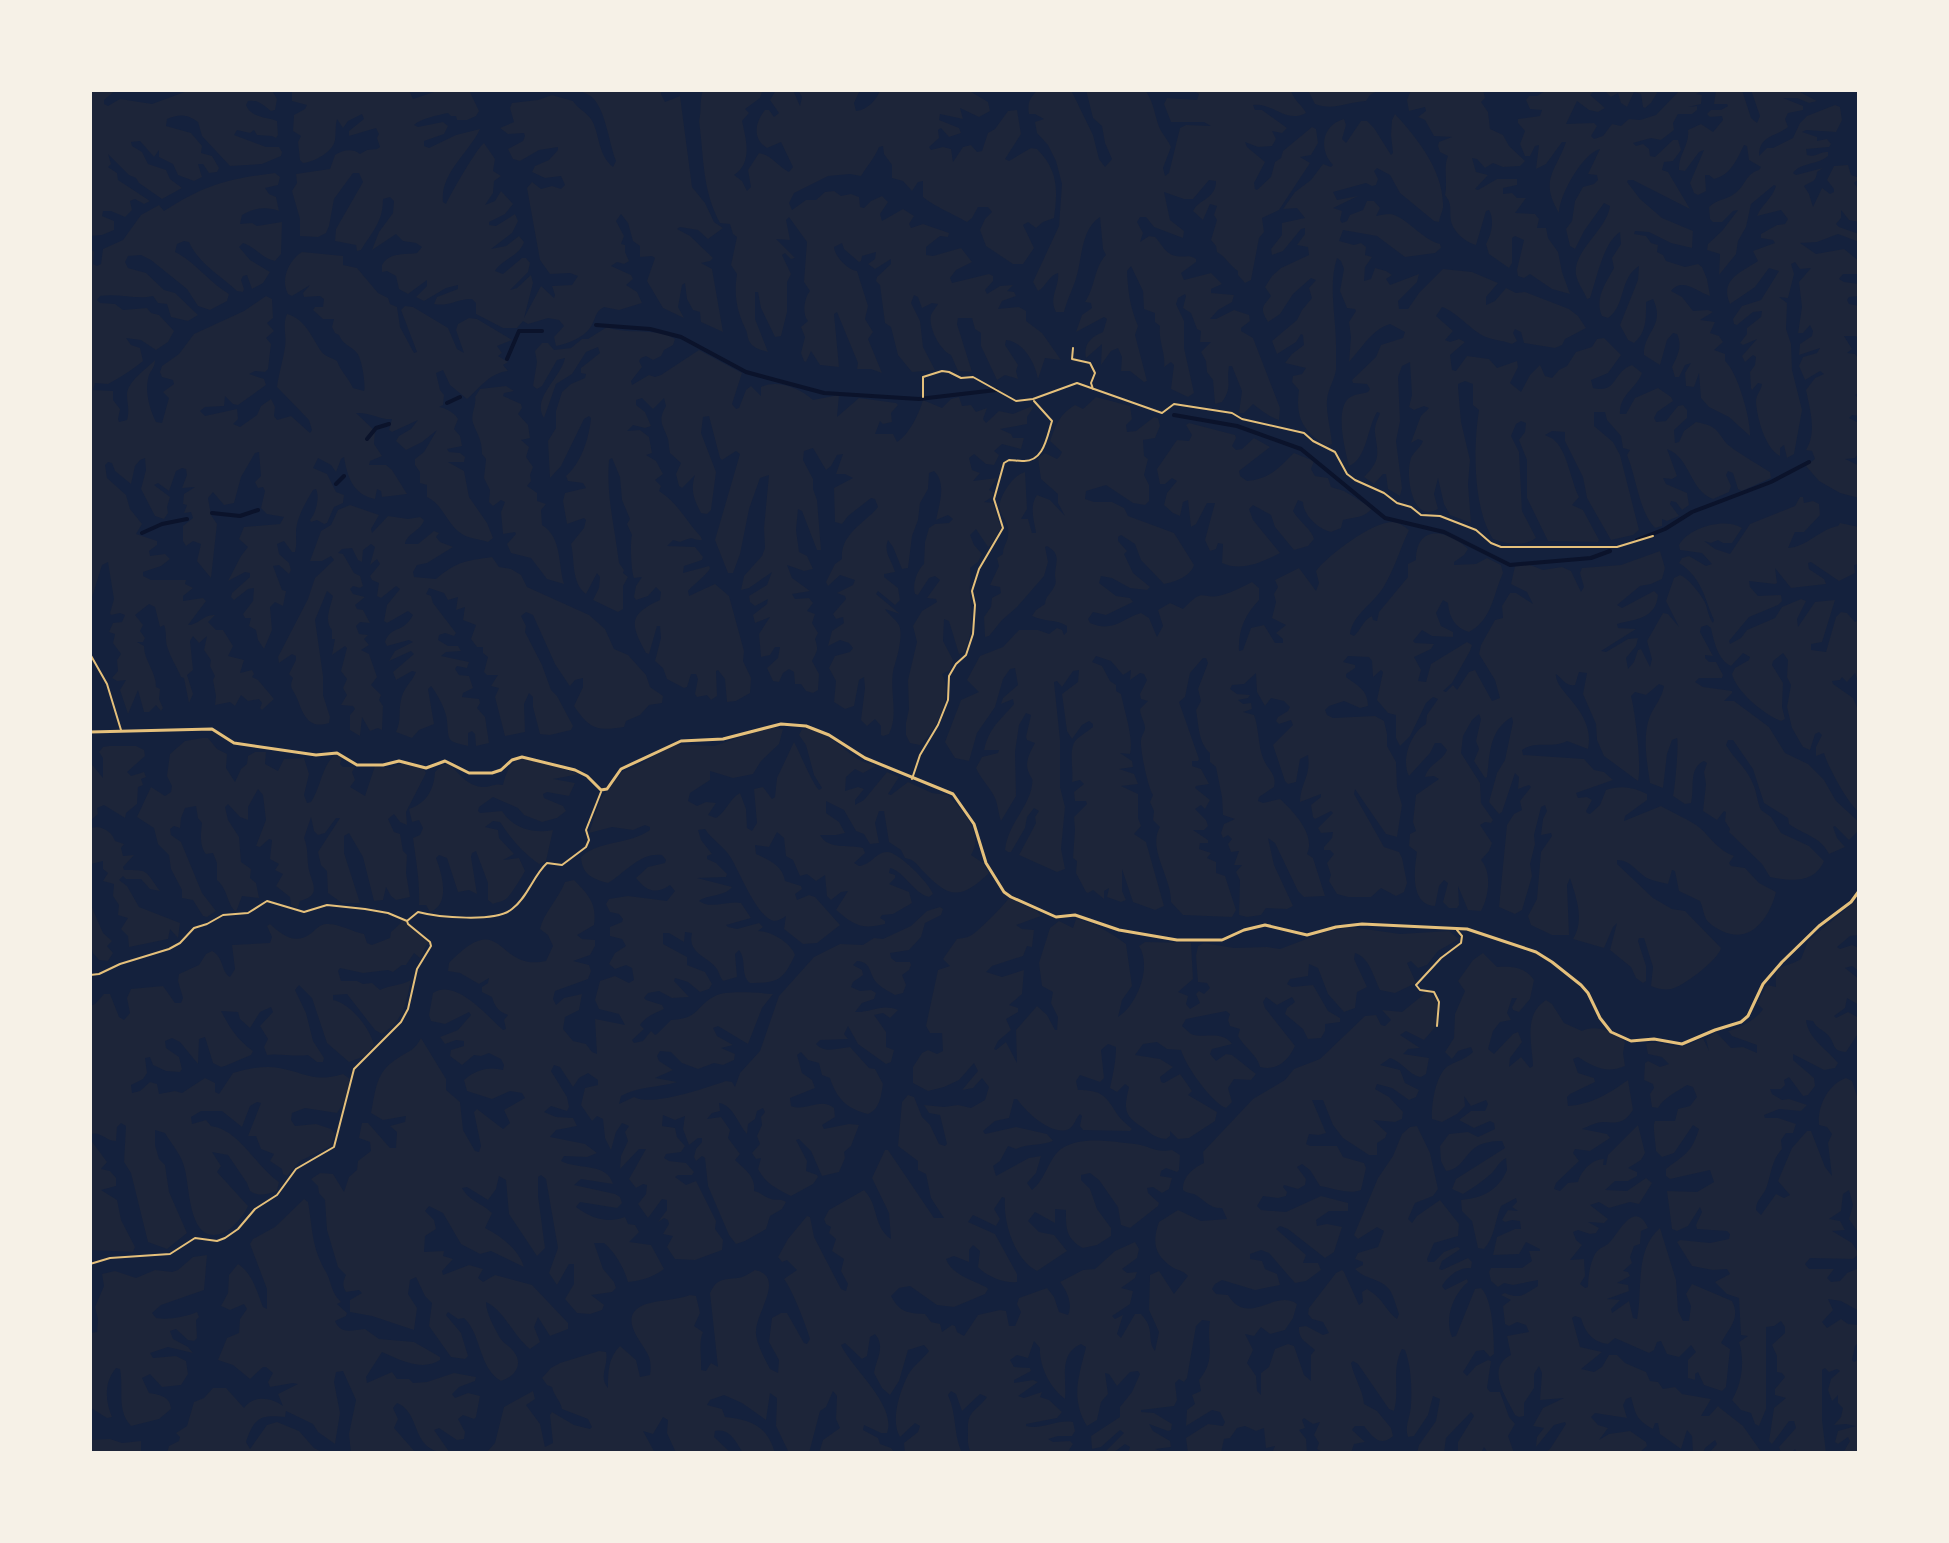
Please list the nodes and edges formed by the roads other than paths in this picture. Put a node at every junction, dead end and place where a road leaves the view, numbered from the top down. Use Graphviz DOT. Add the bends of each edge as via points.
graph roads {
  1 [pos="1073,348"];
  2 [pos="1091,383"];
  3 [pos="1085,386"];
  4 [pos="1094,390"];
  5 [pos="923,397"];
  6 [pos="1033,399"];
  7 [pos="1653,536"];
  8 [pos="90,654"];
  9 [pos="121,731"];
  10 [pos="90,732"];
  11 [pos="912,779"];
  12 [pos="601,790"];
  13 [pos="1859,891"];
  14 [pos="407,921"];
  15 [pos="1456,929"];
  16 [pos="90,975"];
  17 [pos="1437,1026"];
  18 [pos="90,1264"];
  1 -- 2 [label="street" via="1072,359 1090,363 1095,373"];
  2 -- 3 [label="street"];
  2 -- 4 [label="street"];
  3 -- 4 [label="street"];
  3 -- 6 [label="street" via="1071,384"];
  4 -- 7 [label="street" via="1162,413 1174,404 1300,431 1335,452 1355,480 1421,515 1440,516 1476,530 1501,547 1617,547"];
  5 -- 6 [label="street" via="923,377 942,371 973,377 1016,401"];
  6 -- 11 [label="street" via="1052,421 1045,447 1035,458 1004,463 994,499 1003,528 983,559 972,591 973,634 966,655 949,676 948,700"];
  8 -- 9 [label="street" via="107,684"];
  9 -- 10 [label="street"];
  9 -- 12 [label="street" via="212,729 234,743 316,755 337,753 357,765 399,761 426,768 445,761 469,773 501,770 522,757 575,770"];
  11 -- 12 [label="street" via="813,727 781,724 723,739 670,744 621,769"];
  11 -- 15 [label="street" via="953,794 974,824 986,863 1004,892 1056,917 1075,915 1119,930 1177,940 1222,940 1265,925 1307,935 1362,924"];
  12 -- 14 [label="street" via="586,830 588,844 562,865 547,863 512,910 479,917 418,912"];
  13 -- 15 [label="street" via="1782,962 1763,984 1748,1016 1682,1044 1627,1040 1611,1032 1581,985 1552,962 1478,931"];
  14 -- 16 [label="street" via="365,909 327,905 304,912 267,901 248,913 223,915 194,928 169,949"];
  14 -- 18 [label="street" via="431,946 417,969 401,1022 354,1069 334,1147 296,1169 277,1195 225,1238 195,1238 170,1254"];
  15 -- 17 [label="street" via="1461,943 1416,985 1434,992 1439,1002"];
}
